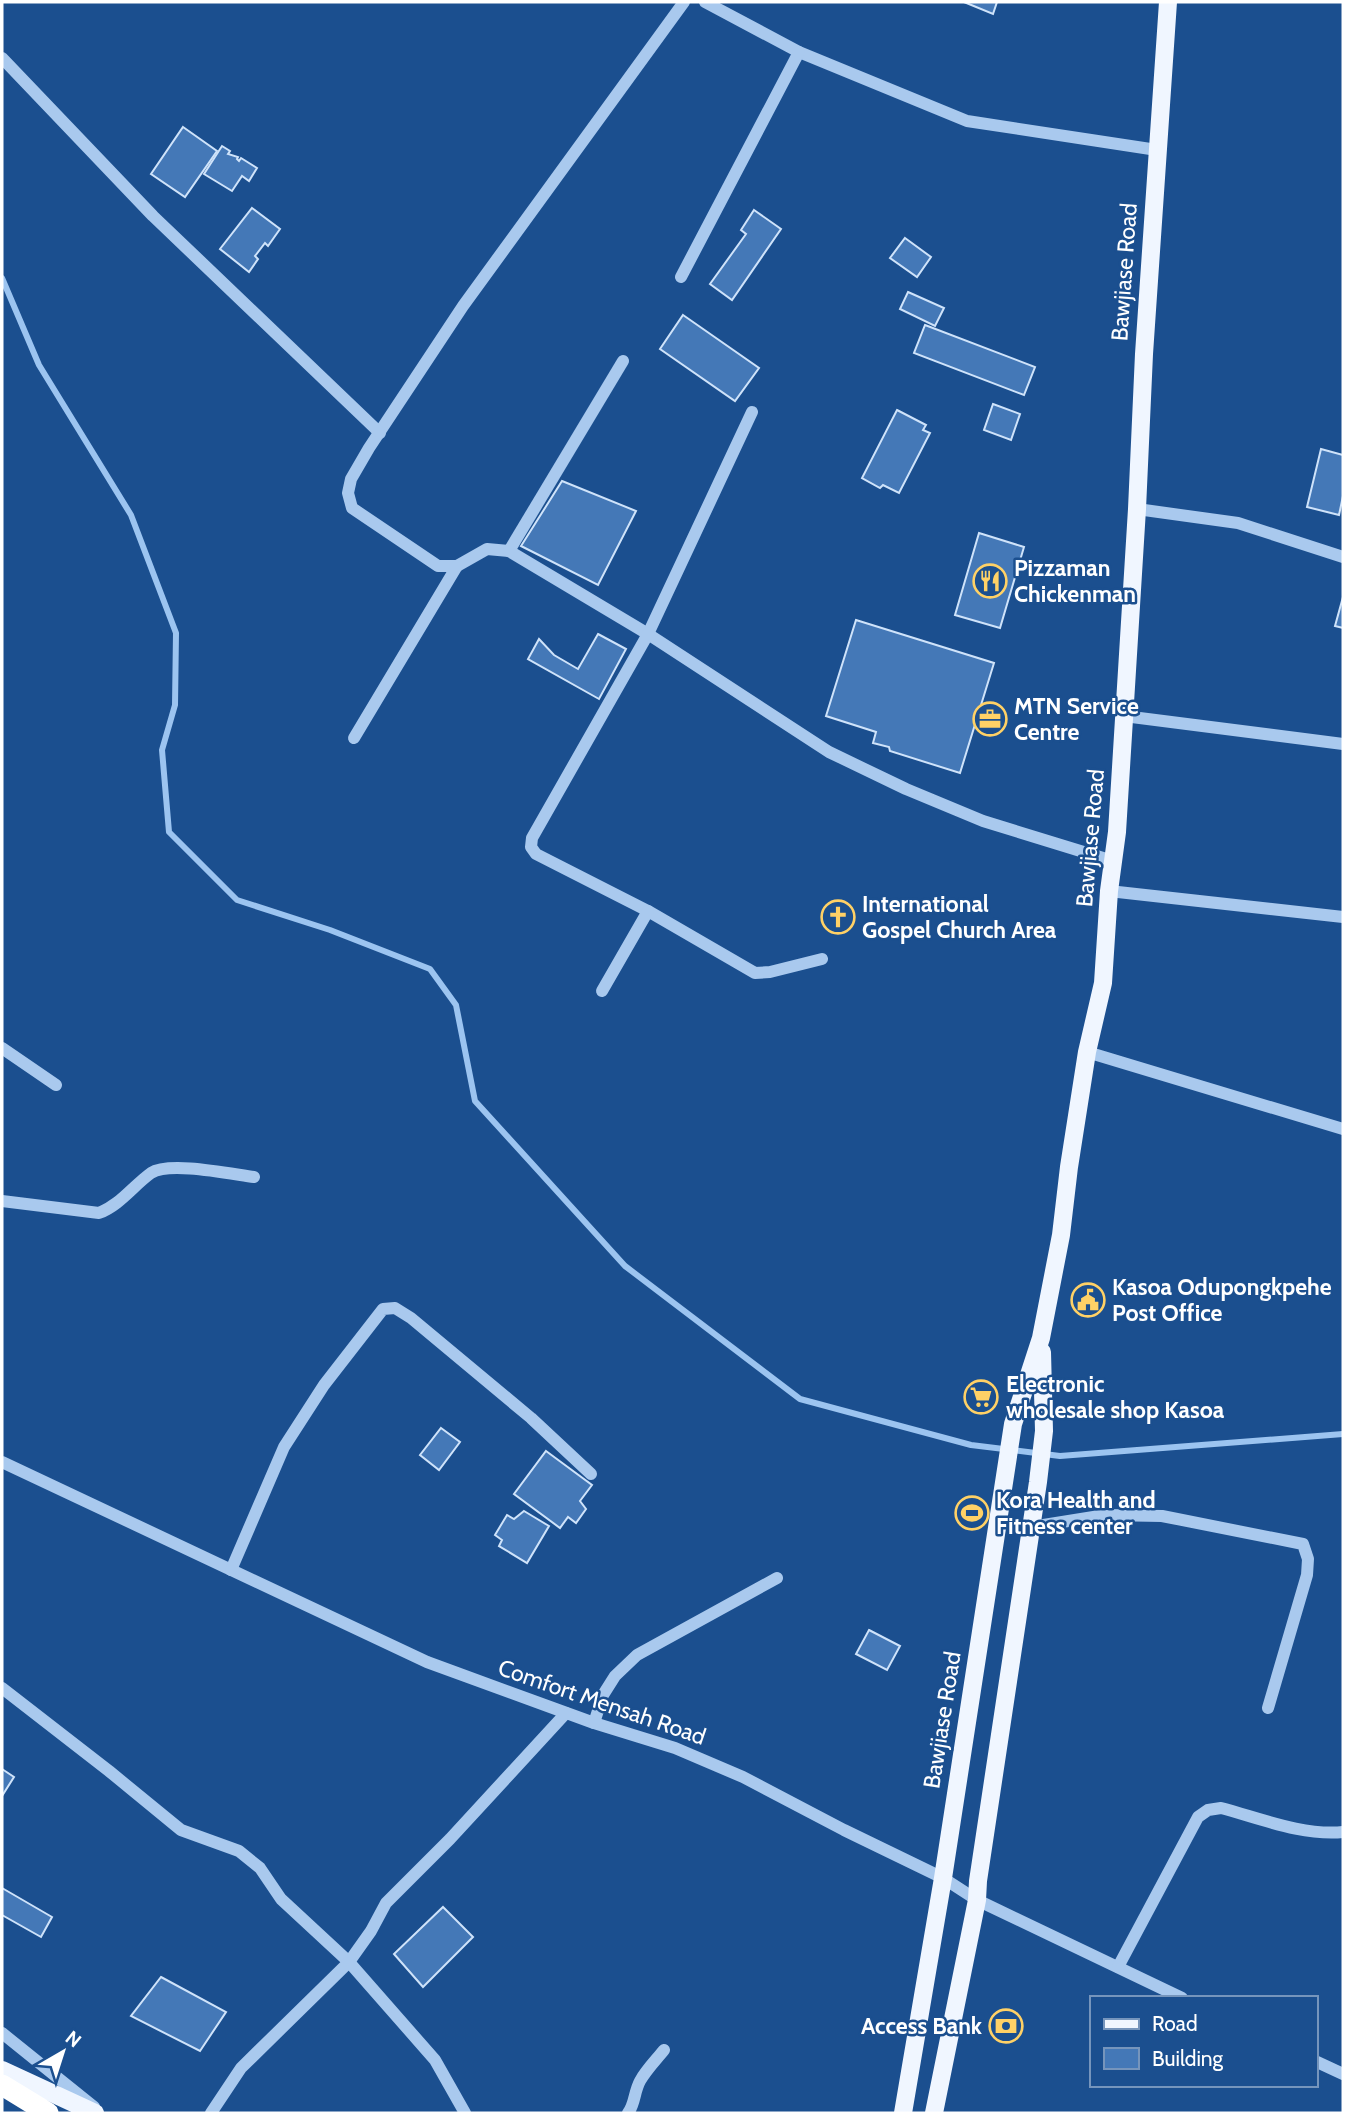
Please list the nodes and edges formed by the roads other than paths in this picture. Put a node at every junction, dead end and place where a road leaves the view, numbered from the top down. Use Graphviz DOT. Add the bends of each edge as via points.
graph roads {
  1 [pos="684,2"];
  2 [pos="705,2"];
  3 [pos="1168,2"];
  4 [pos="799,52"];
  5 [pos="2,58"];
  6 [pos="1157,150"];
  7 [pos="681,276"];
  8 [pos="623,361"];
  9 [pos="752,412"];
  10 [pos="380,433"];
  11 [pos="1137,509"];
  12 [pos="509,551"];
  13 [pos="1343,557"];
  14 [pos="457,566"];
  15 [pos="648,634"];
  16 [pos="1124,716"];
  17 [pos="354,738"];
  18 [pos="1343,744"];
  19 [pos="1113,861"];
  20 [pos="1109,891"];
  21 [pos="648,911"];
  22 [pos="1343,917"];
  23 [pos="822,960"];
  24 [pos="602,991"];
  25 [pos="2,1048"];
  26 [pos="1087,1052"];
  27 [pos="56,1085"];
  28 [pos="1343,1129"];
  29 [pos="254,1177"];
  30 [pos="2,1201"];
  31 [pos="1041,1338"];
  32 [pos="2,1462"];
  33 [pos="591,1474"];
  34 [pos="1031,1527"];
  35 [pos="231,1570"];
  36 [pos="777,1578"];
  37 [pos="2,1688"];
  38 [pos="1268,1708"];
  39 [pos="566,1713"];
  40 [pos="594,1723"];
  41 [pos="1343,1832"];
  42 [pos="943,1878"];
  43 [pos="977,1900"];
  44 [pos="349,1962"];
  45 [pos="1118,1967"];
  46 [pos="1178,1996"];
  47 [pos="2,2033"];
  48 [pos="664,2050"];
  49 [pos="1317,2062"];
  50 [pos="2,2070"];
  51 [pos="1343,2074"];
  52 [pos="2,2085"];
  53 [pos="48,2113"];
  54 [pos="96,2113"];
  55 [pos="102,2113"];
  56 [pos="211,2113"];
  57 [pos="465,2113"];
  58 [pos="628,2113"];
  59 [pos="903,2113"];
  60 [pos="934,2113"];
  1 -- 10 [label="street" via="463,306"];
  2 -- 4 [label="street"];
  3 -- 6 [label="main road, Bawjiase Road"];
  4 -- 6 [label="street" via="967,121"];
  4 -- 7 [label="street"];
  5 -- 10 [label="street" via="153,216"];
  6 -- 11 [label="main road, Bawjiase Road"];
  8 -- 12 [label="street"];
  9 -- 15 [label="street"];
  10 -- 14 [label="street" via="351,479 352,509 438,566"];
  11 -- 13 [label="street" via="1238,523"];
  11 -- 16 [label="main road, Bawjiase Road"];
  12 -- 14 [label="street" via="487,550"];
  12 -- 15 [label="street"];
  14 -- 17 [label="street"];
  15 -- 19 [label="street" via="829,752 983,821"];
  15 -- 21 [label="street" via="532,838 531,848"];
  16 -- 18 [label="street"];
  16 -- 19 [label="main road, Bawjiase Road"];
  19 -- 20 [label="main road, Bawjiase Road"];
  20 -- 22 [label="street"];
  20 -- 26 [label="main road, Bawjiase Road" via="1103,983"];
  21 -- 23 [label="street" via="755,973"];
  21 -- 24 [label="street"];
  25 -- 27 [label="street"];
  26 -- 28 [label="street"];
  26 -- 31 [label="main road, Bawjiase Road"];
  29 -- 30 [label="street" via="176,1167 154,1171 99,1213"];
  31 -- 34 [label="main road, Bawjiase Road" via="1044,1431"];
  31 -- 42 [label="main road, Bawjiase Road" via="1013,1424"];
  32 -- 35 [label="street, Comfort Mensah Road"];
  33 -- 35 [label="street" via="411,1318 395,1308 383,1309 324,1385 284,1447"];
  34 -- 38 [label="street" via="1106,1515 1162,1516 1303,1544 1307,1575"];
  34 -- 43 [label="main road, Bawjiase Road"];
  35 -- 39 [label="street, Comfort Mensah Road" via="427,1662"];
  36 -- 40 [label="street" via="637,1656 615,1676"];
  37 -- 44 [label="street" via="181,1830 239,1851 260,1868 281,1899"];
  39 -- 40 [label="street, Comfort Mensah Road"];
  39 -- 44 [label="street" via="387,1903"];
  40 -- 42 [label="street, Comfort Mensah Road" via="675,1748 743,1777"];
  41 -- 45 [label="street" via="1300,1829 1221,1808 1208,1810 1198,1817"];
  42 -- 43 [label="street, Comfort Mensah Road"];
  42 -- 59 [label="main road, Bawjiase Road"];
  43 -- 45 [label="street, Comfort Mensah Road"];
  43 -- 60 [label="main road, Bawjiase Road"];
  44 -- 56 [label="street" via="241,2068"];
  44 -- 57 [label="street" via="435,2060"];
  45 -- 46 [label="street, Comfort Mensah Road"];
  47 -- 55 [label="street"];
  48 -- 58 [label="street" via="640,2080"];
  49 -- 51 [label="street"];
  50 -- 54 [label="main road"];
  52 -- 53 [label="highway"];
}
